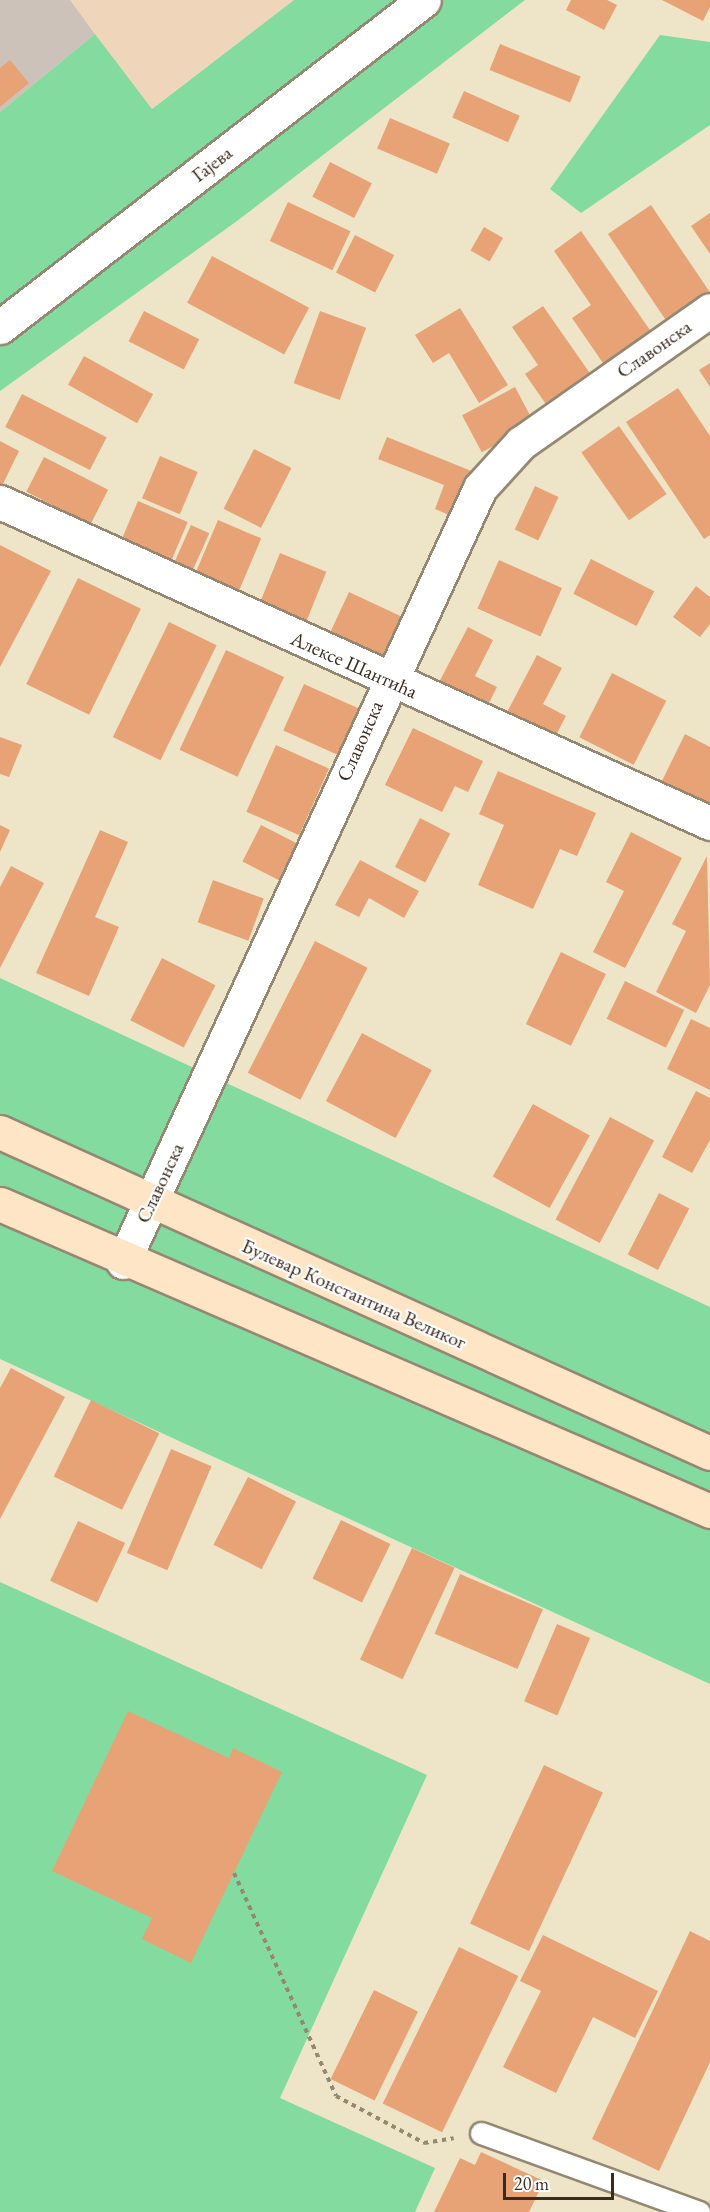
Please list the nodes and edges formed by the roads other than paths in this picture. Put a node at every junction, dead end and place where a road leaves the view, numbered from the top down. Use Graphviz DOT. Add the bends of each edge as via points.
graph roads {
  1 [pos="424,0"];
  2 [pos="710,310"];
  3 [pos="0,327"];
  4 [pos="0,502"];
  5 [pos="387,681"];
  6 [pos="710,823"];
  7 [pos="0,1132"];
  8 [pos="0,1204"];
  9 [pos="150,1204"];
  10 [pos="123,1262"];
  11 [pos="710,1453"];
  12 [pos="710,1511"];
  13 [pos="481,2133"];
  14 [pos="699,2212"];
  1 -- 3 [label="street, Гајева"];
  2 -- 5 [label="street, Славонска" via="499,461 480,488"];
  4 -- 5 [label="street, Алексе Шантића"];
  5 -- 6 [label="street, Алексе Шантића"];
  5 -- 9 [label="street, Славонска"];
  7 -- 9 [label="main road, Булевар Константина Великог"];
  8 -- 10 [label="main road"];
  9 -- 10 [label="street, Славонска"];
  9 -- 11 [label="main road, Булевар Константина Великог"];
  10 -- 12 [label="main road"];
  13 -- 14 [label="lane"];
}
